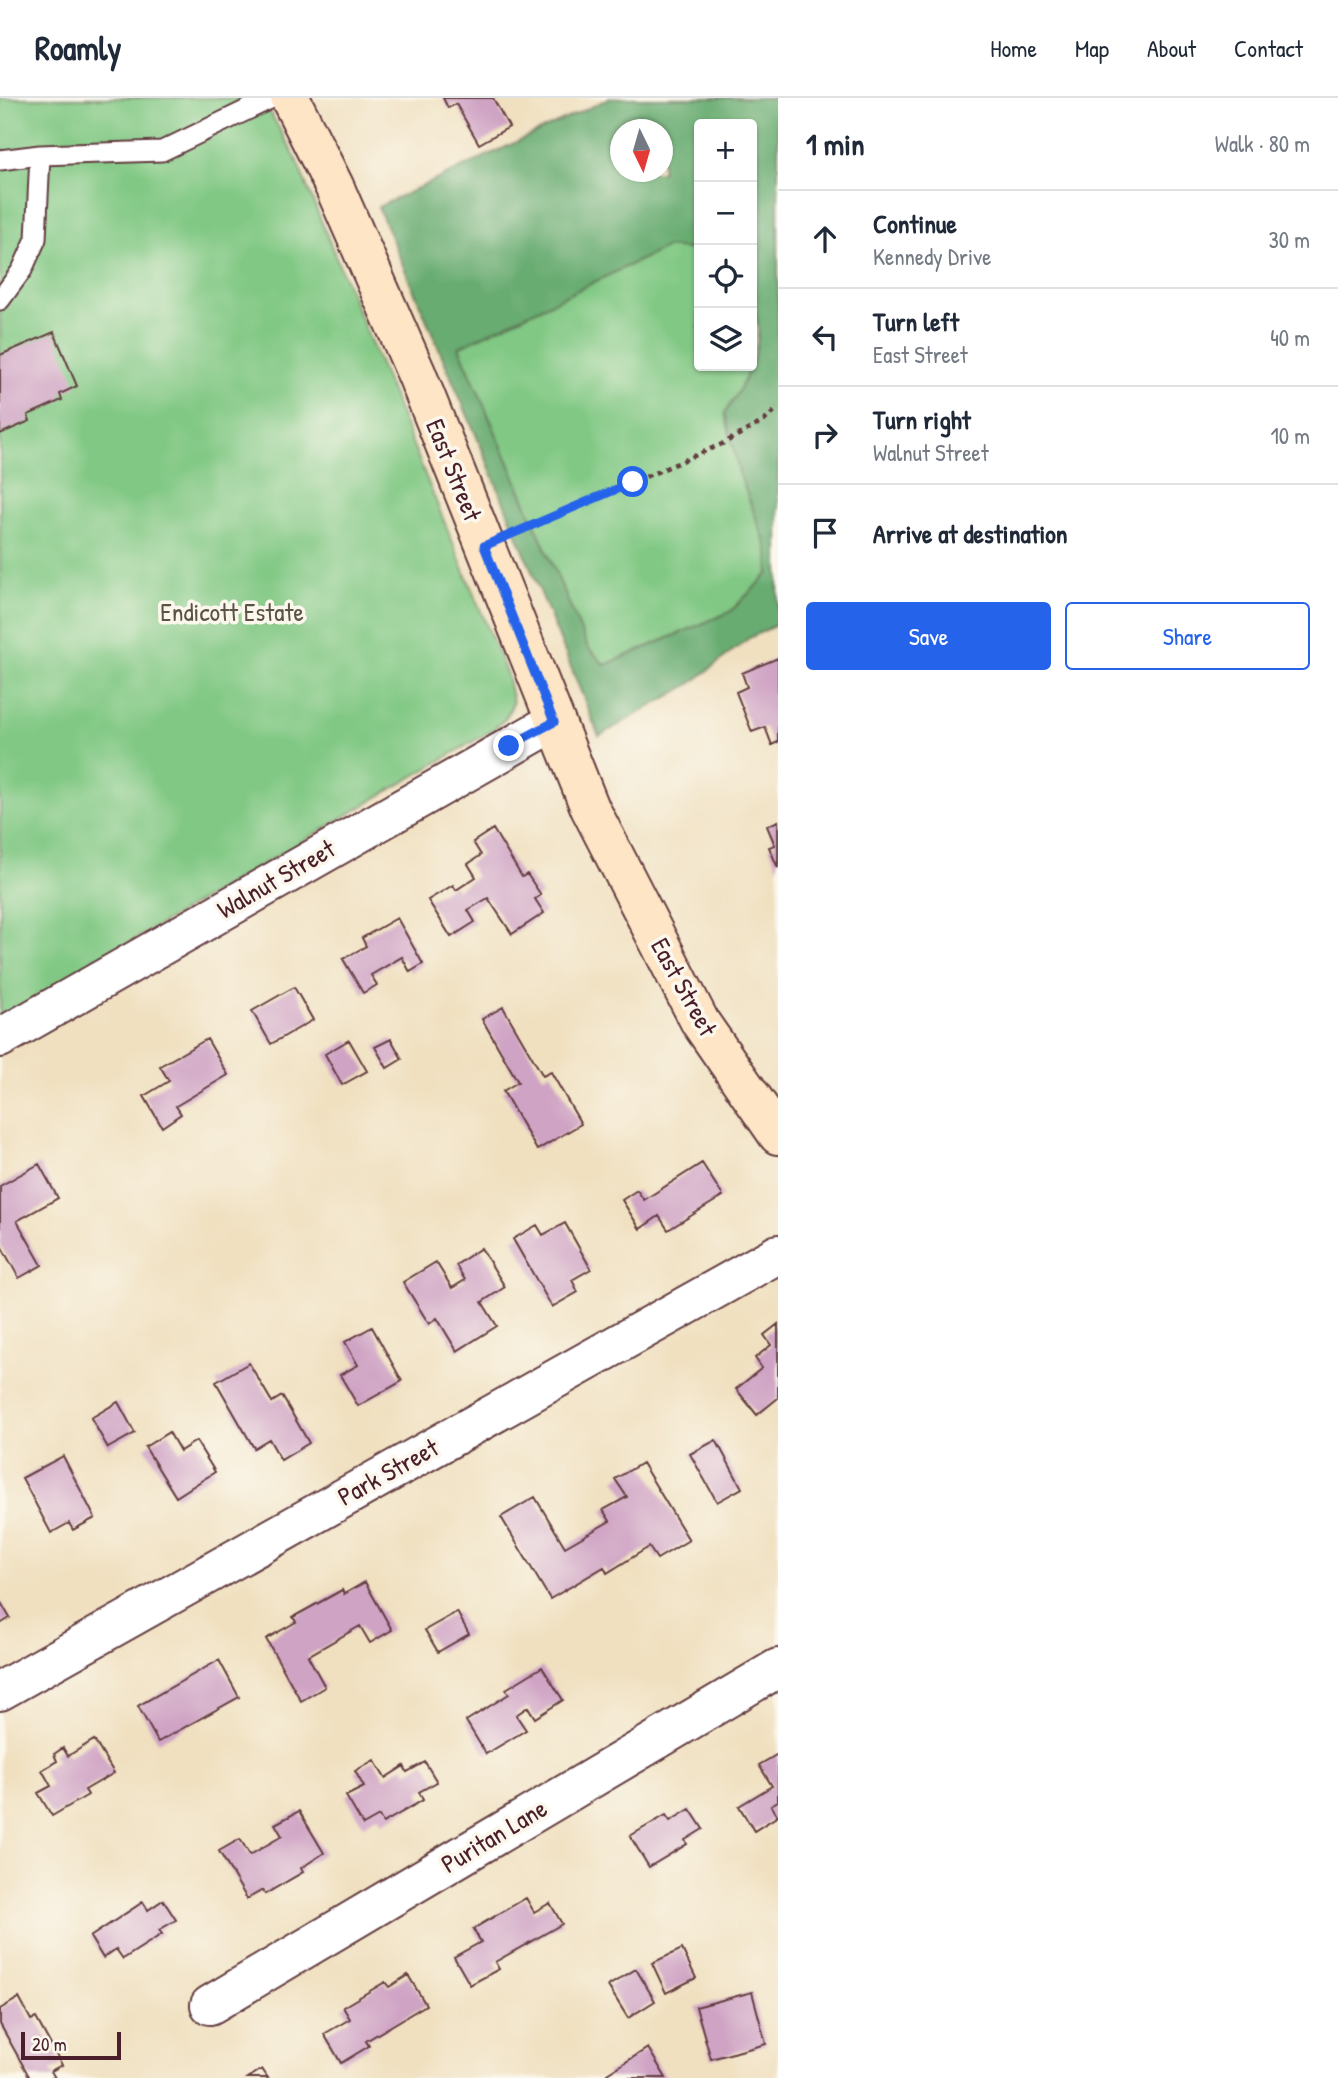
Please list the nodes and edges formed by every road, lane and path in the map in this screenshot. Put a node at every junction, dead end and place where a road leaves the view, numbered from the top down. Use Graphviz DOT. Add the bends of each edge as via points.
graph roads {
  1 [pos="272,98"];
  2 [pos="290,98"];
  3 [pos="40,155"];
  4 [pos="0,160"];
  5 [pos="0,300"];
  6 [pos="778,408"];
  7 [pos="484,546"];
  8 [pos="554,722"];
  9 [pos="0,1038"];
  10 [pos="778,1135"];
  11 [pos="778,1254"];
  12 [pos="778,1668"];
  13 [pos="0,1691"];
  14 [pos="209,2006"];
  1 -- 3 [label="lane" via="162,151"];
  2 -- 7 [label="main road, East Street" via="378,285"];
  3 -- 4 [label="lane"];
  3 -- 5 [label="lane" via="36,239 22,270"];
  6 -- 7 [label="path" via="722,444"];
  7 -- 8 [label="main road, East Street"];
  8 -- 9 [label="street, Walnut Street"];
  8 -- 10 [label="main road, East Street" via="590,808 700,1022"];
  11 -- 13 [label="street, Park Street"];
  12 -- 14 [label="street, Puritan Lane"];
}
